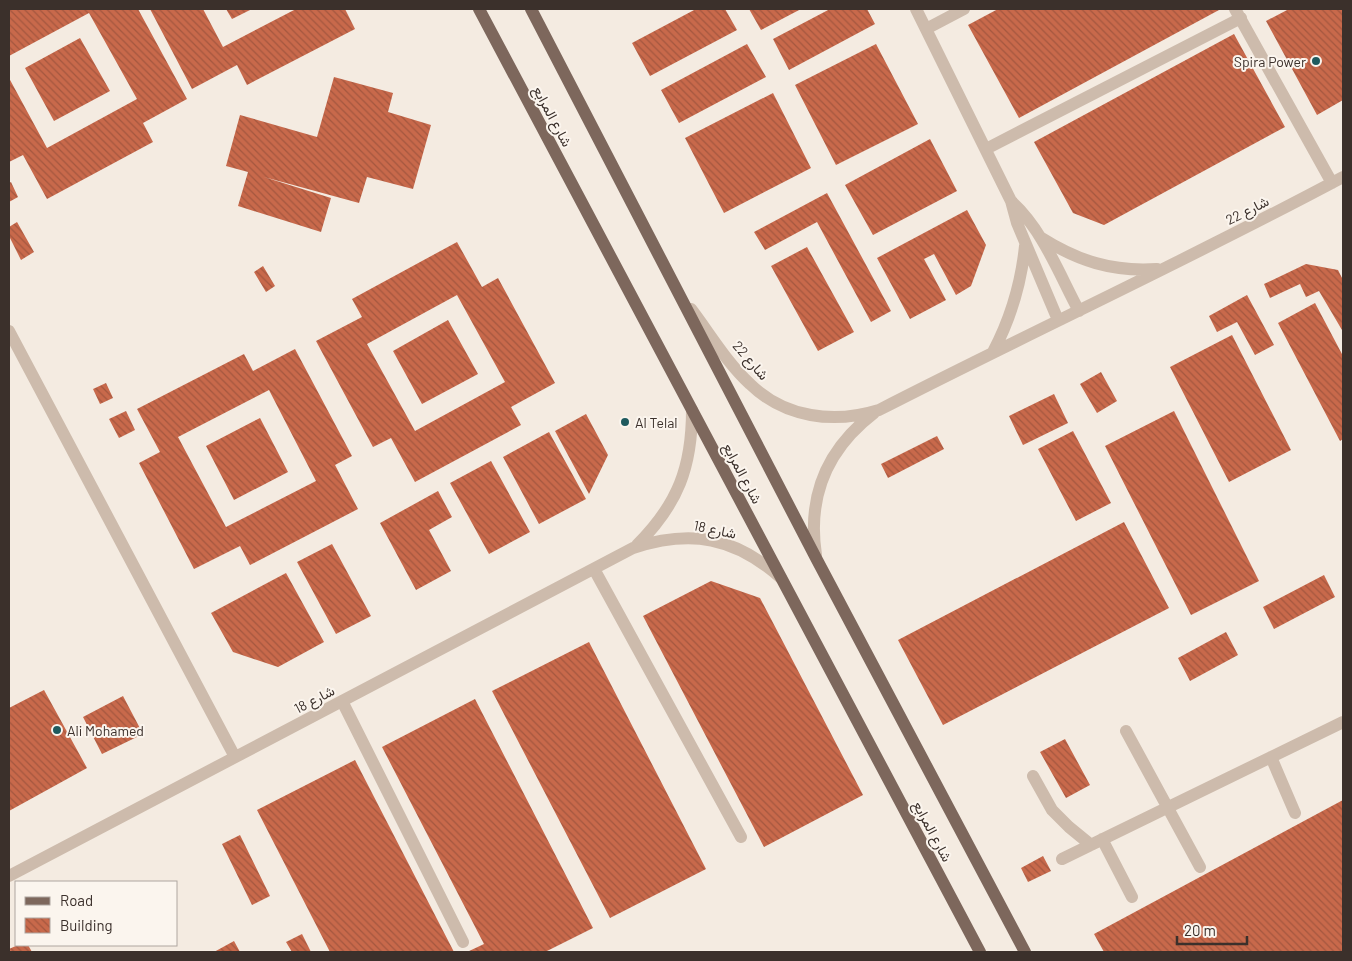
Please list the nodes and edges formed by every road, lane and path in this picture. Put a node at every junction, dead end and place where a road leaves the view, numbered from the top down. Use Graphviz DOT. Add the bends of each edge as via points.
graph roads {
  1 [pos="479,9"];
  2 [pos="531,9"];
  3 [pos="916,9"];
  4 [pos="964,9"];
  5 [pos="1238,13"];
  6 [pos="926,29"];
  7 [pos="986,149"];
  8 [pos="1338,180"];
  9 [pos="1011,201"];
  10 [pos="1040,237"];
  11 [pos="1025,244"];
  12 [pos="1165,269"];
  13 [pos="680,295"];
  14 [pos="1079,311"];
  15 [pos="1058,320"];
  16 [pos="9,331"];
  17 [pos="993,352"];
  18 [pos="692,410"];
  19 [pos="879,410"];
  20 [pos="633,548"];
  21 [pos="816,558"];
  22 [pos="594,568"];
  23 [pos="782,579"];
  24 [pos="342,702"];
  25 [pos="1341,728"];
  26 [pos="1126,731"];
  27 [pos="235,757"];
  28 [pos="1271,757"];
  29 [pos="1032,776"];
  30 [pos="1168,808"];
  31 [pos="1295,813"];
  32 [pos="741,837"];
  33 [pos="1097,842"];
  34 [pos="1062,859"];
  35 [pos="1200,867"];
  36 [pos="9,876"];
  37 [pos="1132,897"];
  38 [pos="463,942"];
  39 [pos="980,952"];
  40 [pos="1024,952"];
  1 -- 18 [label="main road, شارع المرابع"];
  2 -- 13 [label="main road, شارع المرابع"];
  3 -- 6 [label="street, شارع 22"];
  4 -- 6 [label="street"];
  5 -- 7 [label="street"];
  5 -- 8 [label="street"];
  6 -- 7 [label="street, شارع 22"];
  7 -- 9 [label="street, شارع 22"];
  8 -- 12 [label="street, شارع 22"];
  9 -- 10 [label="street, شارع 22"];
  9 -- 11 [label="street, شارع 22"];
  10 -- 12 [label="street, شارع 22" via="1062,251 1104,266"];
  10 -- 14 [label="street, شارع 22"];
  11 -- 15 [label="street, شارع 22"];
  11 -- 17 [label="street, شارع 22" via="1012,311"];
  12 -- 14 [label="street, شارع 22"];
  13 -- 19 [label="street, شارع 22" via="740,374 774,402 802,414 825,417 848,417"];
  13 -- 21 [label="main road, شارع المرابع"];
  14 -- 15 [label="street, شارع 22"];
  15 -- 17 [label="street, شارع 22"];
  16 -- 27 [label="street"];
  17 -- 19 [label="street, شارع 22"];
  18 -- 20 [label="street, شارع 18" via="690,452 676,493 653,529"];
  18 -- 23 [label="main road, شارع المرابع"];
  19 -- 21 [label="street, شارع 22" via="843,443 826,470 814,513"];
  20 -- 22 [label="street, شارع 18"];
  20 -- 23 [label="street, شارع 18" via="655,541 701,538 746,552"];
  21 -- 40 [label="main road, شارع المرابع"];
  22 -- 24 [label="street, شارع 18"];
  22 -- 32 [label="street"];
  23 -- 39 [label="main road, شارع المرابع"];
  24 -- 27 [label="street, شارع 18"];
  24 -- 38 [label="street"];
  25 -- 28 [label="street"];
  26 -- 30 [label="street"];
  27 -- 36 [label="street, شارع 18"];
  28 -- 30 [label="street"];
  28 -- 31 [label="street"];
  29 -- 33 [label="street" via="1052,810 1069,827"];
  30 -- 33 [label="street"];
  30 -- 35 [label="street"];
  33 -- 34 [label="street"];
  33 -- 37 [label="street"];
}
